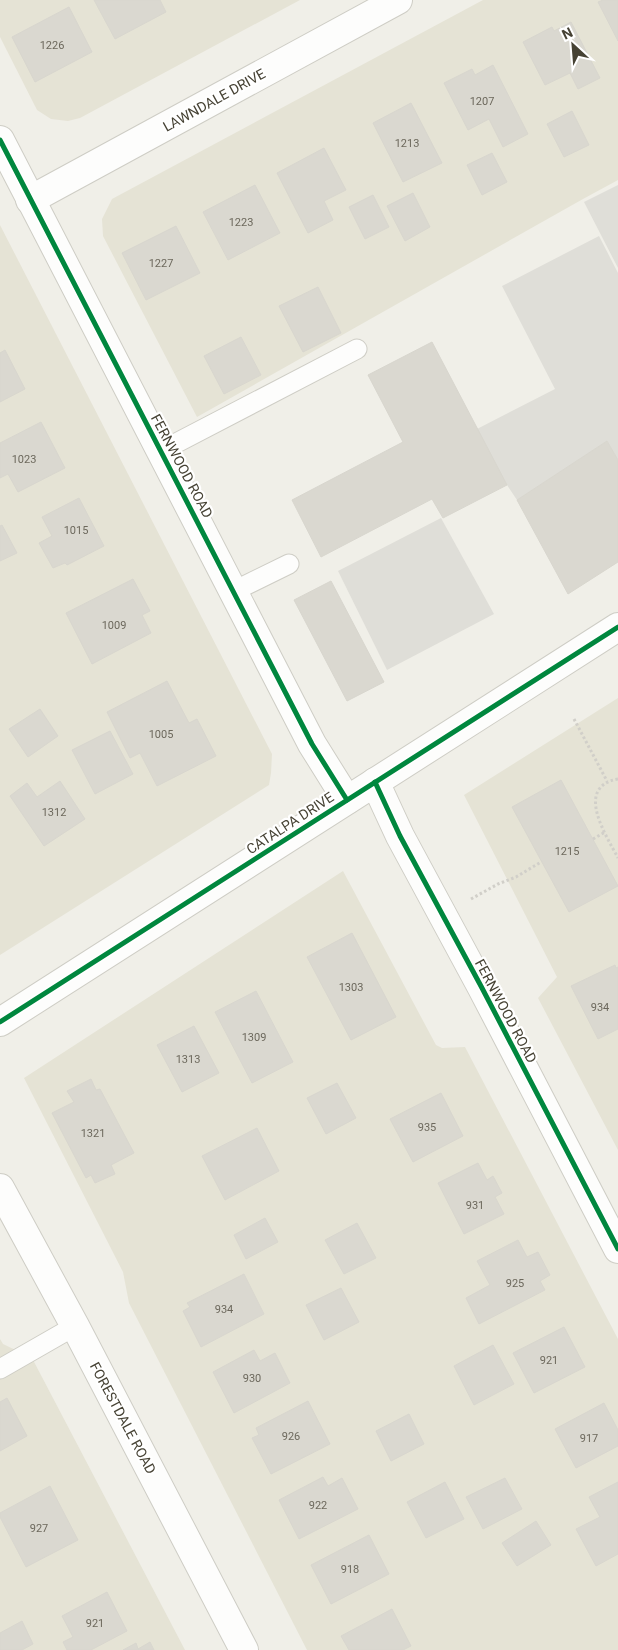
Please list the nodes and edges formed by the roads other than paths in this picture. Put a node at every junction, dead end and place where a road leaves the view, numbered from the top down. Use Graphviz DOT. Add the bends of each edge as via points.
graph roads {
  1 [pos="398,0"];
  2 [pos="0,140"];
  3 [pos="30,200"];
  4 [pos="357,349"];
  5 [pos="161,451"];
  6 [pos="289,564"];
  7 [pos="234,591"];
  8 [pos="618,627"];
  9 [pos="375,782"];
  10 [pos="347,800"];
  11 [pos="0,1022"];
  12 [pos="0,1188"];
  13 [pos="618,1250"];
  14 [pos="75,1326"];
  15 [pos="0,1369"];
  16 [pos="244,1650"];
  1 -- 3 [label="street, LAWNDALE DRIVE"];
  2 -- 3 [label="street, FERNWOOD ROAD"];
  3 -- 5 [label="street, FERNWOOD ROAD"];
  4 -- 5 [label="lane"];
  5 -- 7 [label="street, FERNWOOD ROAD"];
  6 -- 7 [label="lane"];
  7 -- 10 [label="street, FERNWOOD ROAD" via="319,757"];
  8 -- 9 [label="street, CATALPA DRIVE"];
  9 -- 10 [label="street, CATALPA DRIVE"];
  9 -- 13 [label="street, FERNWOOD ROAD" via="400,836"];
  10 -- 11 [label="street, CATALPA DRIVE"];
  12 -- 14 [label="street, FORESTDALE ROAD"];
  14 -- 15 [label="lane"];
  14 -- 16 [label="street, FORESTDALE ROAD"];
}
